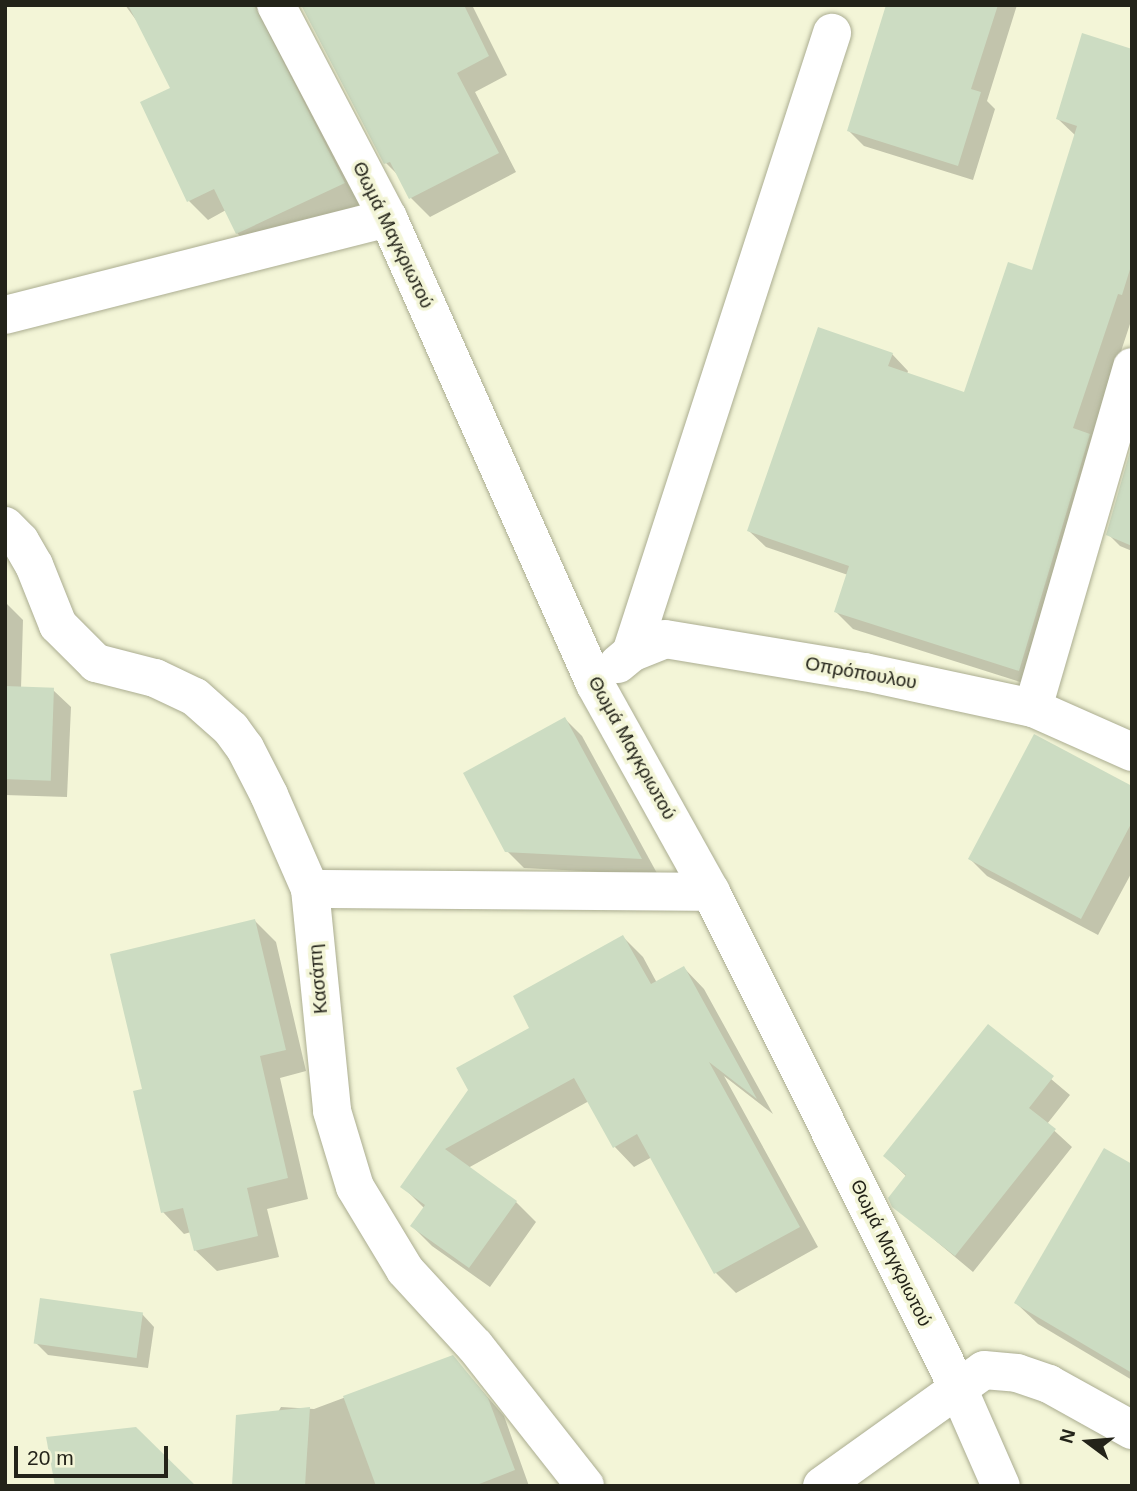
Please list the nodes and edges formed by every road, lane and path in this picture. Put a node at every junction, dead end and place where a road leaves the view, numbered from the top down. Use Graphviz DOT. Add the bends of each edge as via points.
graph roads {
  1 [pos="276,5"];
  2 [pos="832,33"];
  3 [pos="388,218"];
  4 [pos="5,316"];
  5 [pos="1132,367"];
  6 [pos="5,526"];
  7 [pos="631,653"];
  8 [pos="595,684"];
  9 [pos="1033,708"];
  10 [pos="1132,752"];
  11 [pos="310,889"];
  12 [pos="711,892"];
  13 [pos="957,1386"];
  14 [pos="1132,1430"];
  15 [pos="585,1486"];
  16 [pos="821,1486"];
  17 [pos="1001,1486"];
  1 -- 3 [label="street, Θωμά Μαγκριωτού"];
  2 -- 7 [label="street"];
  3 -- 4 [label="street"];
  3 -- 8 [label="street, Θωμά Μαγκριωτού"];
  5 -- 9 [label="street"];
  6 -- 11 [label="street, Κασάπη" via="34,565 58,625 96,663 165,683 195,698 231,729 270,795"];
  7 -- 8 [label="street, Οπρόπουλου"];
  7 -- 9 [label="street, Οπρόπουλου" via="666,639 865,672"];
  8 -- 12 [label="street, Θωμά Μαγκριωτού"];
  9 -- 10 [label="street, Οπρόπουλου"];
  11 -- 12 [label="street"];
  11 -- 15 [label="street, Κασάπη" via="332,1111 355,1187 405,1270 475,1346"];
  12 -- 13 [label="street, Θωμά Μαγκριωτού"];
  13 -- 14 [label="street" via="984,1370 1017,1373 1049,1384"];
  13 -- 16 [label="street"];
  13 -- 17 [label="street, Θωμά Μαγκριωτού"];
}
